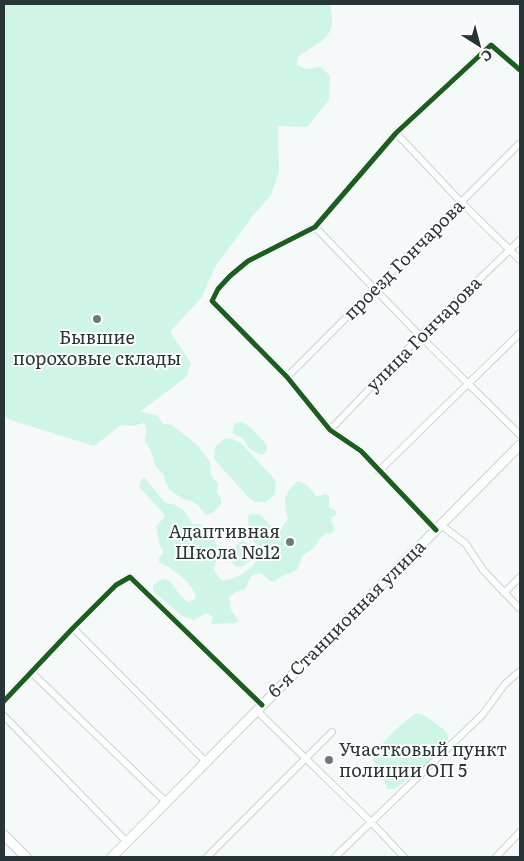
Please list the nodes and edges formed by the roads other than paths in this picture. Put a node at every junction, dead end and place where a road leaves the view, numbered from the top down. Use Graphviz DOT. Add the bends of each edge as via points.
graph roads {
  1 [pos="520,70"];
  2 [pos="396,133"];
  3 [pos="520,143"];
  4 [pos="461,202"];
  5 [pos="315,227"];
  6 [pos="520,240"];
  7 [pos="510,250"];
  8 [pos="520,260"];
  9 [pos="375,290"];
  10 [pos="520,333"];
  11 [pos="420,336"];
  12 [pos="287,377"];
  13 [pos="470,384"];
  14 [pos="330,430"];
  15 [pos="520,435"];
  16 [pos="520,445"];
  17 [pos="379,471"];
  18 [pos="438,527"];
  19 [pos="520,577"];
  20 [pos="504,593"];
  21 [pos="520,609"];
  22 [pos="73,628"];
  23 [pos="520,671"];
  24 [pos="31,672"];
  25 [pos="4,701"];
  26 [pos="259,707"];
  27 [pos="4,716"];
  28 [pos="332,732"];
  29 [pos="305,758"];
  30 [pos="206,762"];
  31 [pos="166,802"];
  32 [pos="371,822"];
  33 [pos="520,832"];
  34 [pos="4,835"];
  35 [pos="127,842"];
  36 [pos="26,857"];
  37 [pos="112,857"];
  38 [pos="207,857"];
  39 [pos="335,857"];
  40 [pos="404,857"];
  41 [pos="496,857"];
  1 -- 2 [label="street" via="491,45"];
  2 -- 4 [label="street"];
  2 -- 5 [label="street"];
  3 -- 4 [label="street, проезд Гончарова"];
  4 -- 7 [label="street"];
  4 -- 9 [label="street, проезд Гончарова"];
  5 -- 9 [label="street"];
  5 -- 12 [label="street" via="248,261 218,289 212,301"];
  6 -- 7 [label="street, улица Гончарова"];
  7 -- 8 [label="street"];
  7 -- 11 [label="street, улица Гончарова"];
  9 -- 11 [label="street"];
  9 -- 12 [label="street, проезд Гончарова"];
  10 -- 13 [label="street"];
  11 -- 13 [label="street"];
  11 -- 14 [label="street, улица Гончарова"];
  12 -- 14 [label="street"];
  13 -- 15 [label="street"];
  13 -- 17 [label="street"];
  14 -- 17 [label="street" via="361,451"];
  16 -- 18 [label="main road, 6-я Станционная улица"];
  17 -- 18 [label="street"];
  18 -- 20 [label="street" via="466,544"];
  18 -- 26 [label="main road, 6-я Станционная улица"];
  19 -- 20 [label="street"];
  20 -- 21 [label="street"];
  22 -- 24 [label="street"];
  22 -- 26 [label="street" via="116,585 130,577"];
  22 -- 30 [label="street"];
  23 -- 32 [label="street" via="505,684 483,714"];
  24 -- 25 [label="street"];
  24 -- 31 [label="street"];
  26 -- 29 [label="street"];
  26 -- 30 [label="main road, 6-я Станционная улица"];
  27 -- 35 [label="street"];
  28 -- 29 [label="street"];
  29 -- 32 [label="street"];
  29 -- 38 [label="street"];
  30 -- 31 [label="main road, 6-я Станционная улица"];
  31 -- 35 [label="main road, 6-я Станционная улица"];
  32 -- 39 [label="street"];
  32 -- 40 [label="street"];
  33 -- 41 [label="street"];
  34 -- 36 [label="main road"];
  35 -- 37 [label="main road, 6-я Станционная улица"];
}
